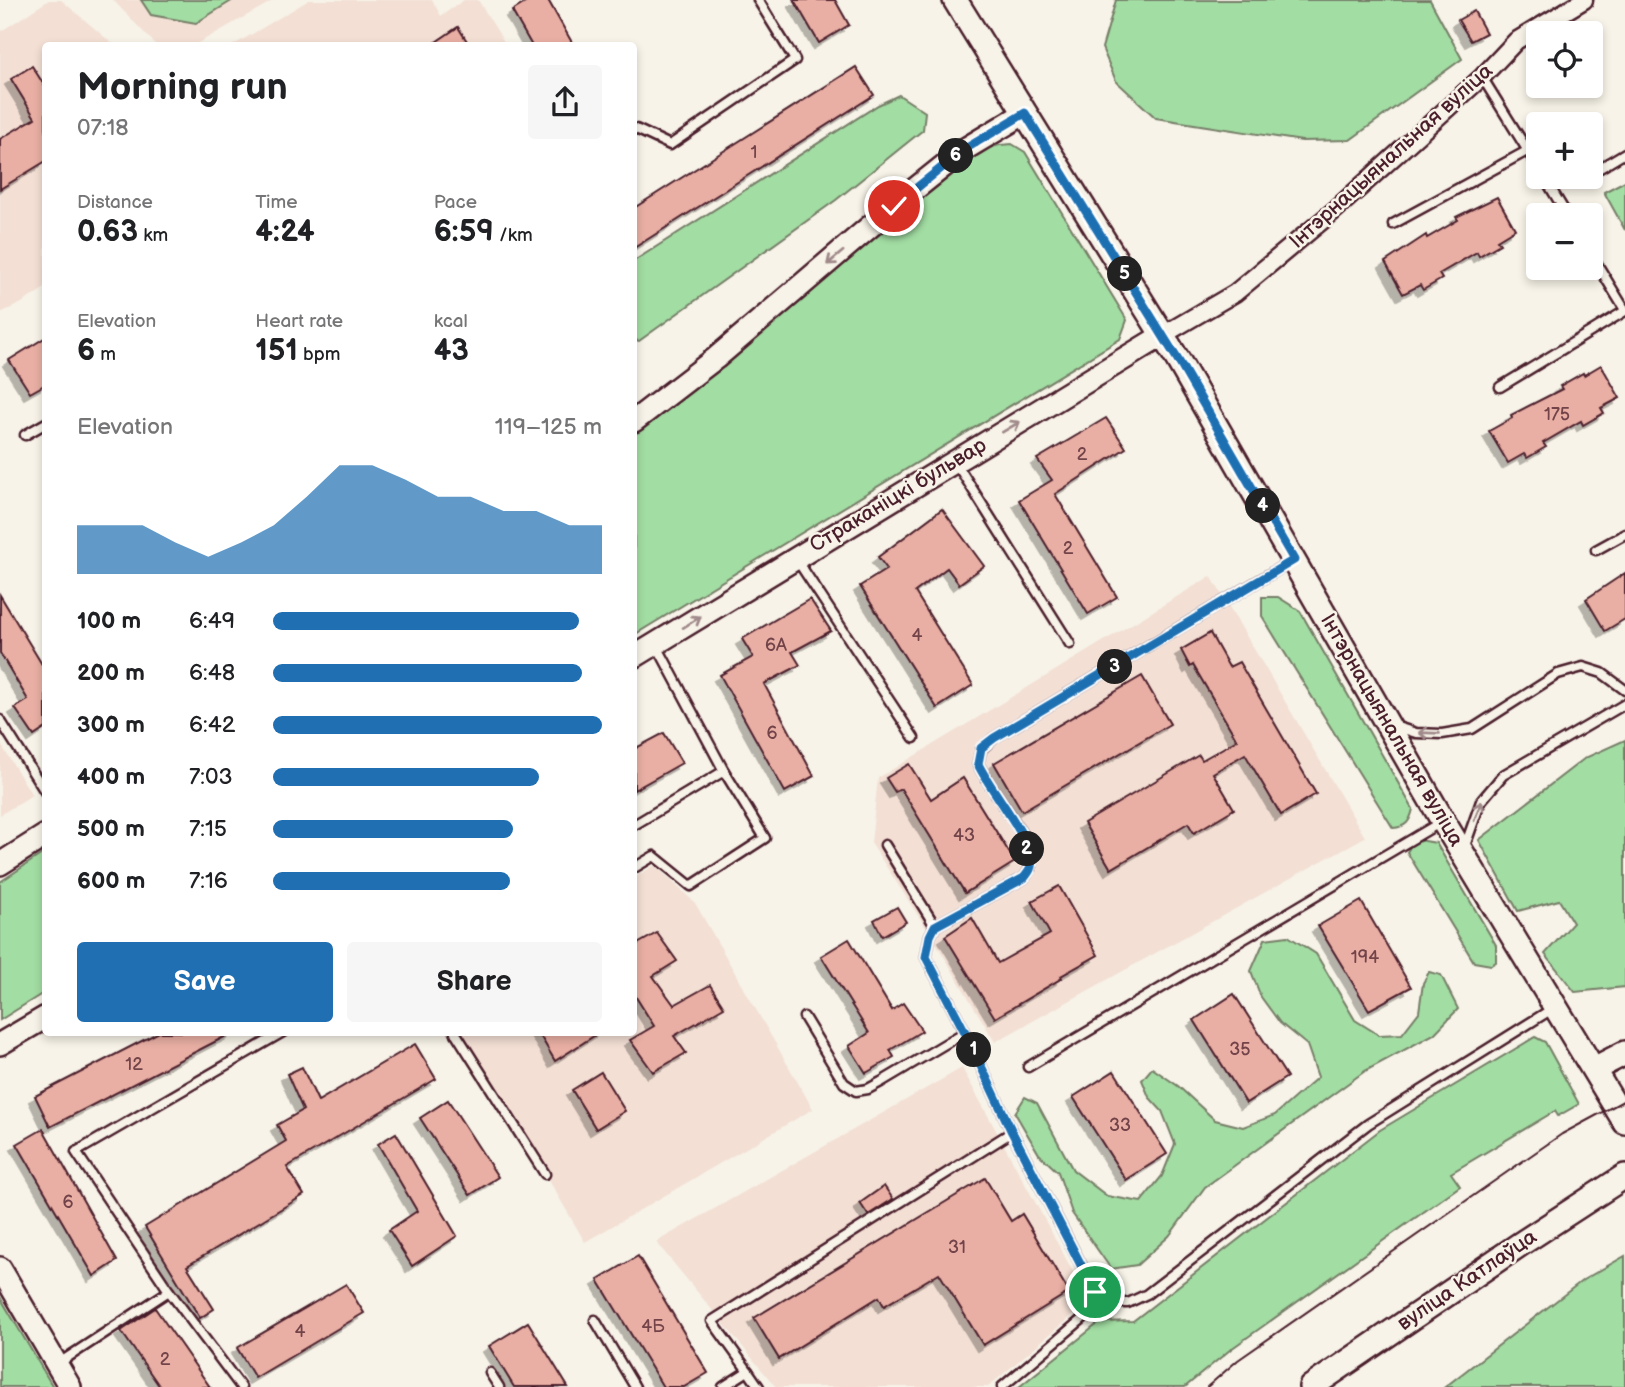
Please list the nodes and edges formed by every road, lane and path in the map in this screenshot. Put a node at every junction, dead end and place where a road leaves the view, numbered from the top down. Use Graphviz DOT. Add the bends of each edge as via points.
graph roads {
  1 [pos="758,0"];
  2 [pos="955,0"];
  3 [pos="1584,0"];
  4 [pos="1482,77"];
  5 [pos="1025,113"];
  6 [pos="637,129"];
  7 [pos="1526,146"];
  8 [pos="1526,150"];
  9 [pos="1625,153"];
  10 [pos="1603,167"];
  11 [pos="1393,223"];
  12 [pos="1603,274"];
  13 [pos="1625,311"];
  14 [pos="1163,335"];
  15 [pos="1500,387"];
  16 [pos="637,419"];
  17 [pos="42,425"];
  18 [pos="25,435"];
  19 [pos="954,461"];
  20 [pos="1625,534"];
  21 [pos="1596,551"];
  22 [pos="795,557"];
  23 [pos="1294,560"];
  24 [pos="656,643"];
  25 [pos="1070,644"];
  26 [pos="637,655"];
  27 [pos="1625,690"];
  28 [pos="1625,704"];
  29 [pos="0,720"];
  30 [pos="1388,724"];
  31 [pos="914,738"];
  32 [pos="724,771"];
  33 [pos="42,787"];
  34 [pos="1443,821"];
  35 [pos="637,823"];
  36 [pos="42,838"];
  37 [pos="885,845"];
  38 [pos="1462,852"];
  39 [pos="0,864"];
  40 [pos="637,866"];
  41 [pos="935,926"];
  42 [pos="1556,1006"];
  43 [pos="804,1017"];
  44 [pos="42,1019"];
  45 [pos="965,1032"];
  46 [pos="276,1036"];
  47 [pos="458,1036"];
  48 [pos="0,1044"];
  49 [pos="1625,1054"];
  50 [pos="1028,1067"];
  51 [pos="1594,1069"];
  52 [pos="1625,1122"];
  53 [pos="1012,1132"];
  54 [pos="545,1174"];
  55 [pos="1625,1176"];
  56 [pos="0,1268"];
  57 [pos="169,1291"];
  58 [pos="1101,1303"];
  59 [pos="595,1320"];
  60 [pos="57,1365"];
  61 [pos="748,1371"];
  62 [pos="490,1373"];
  63 [pos="70,1387"];
  64 [pos="241,1387"];
  65 [pos="499,1387"];
  66 [pos="635,1387"];
  67 [pos="723,1387"];
  68 [pos="759,1387"];
  69 [pos="1002,1387"];
  70 [pos="1311,1387"];
  1 -- 6 [label="lane" via="795,60 670,145"];
  2 -- 5 [label="main road, Інтэрнацыянальная вуліца"];
  3 -- 4 [label="street, Інтэрнацыянальная вуліца" via="1516,41"];
  4 -- 7 [label="lane"];
  4 -- 14 [label="street, Інтэрнацыянальная вуліца" via="1235,293"];
  5 -- 14 [label="main road, Інтэрнацыянальная вуліца"];
  5 -- 16 [label="street, one-way" via="965,149"];
  8 -- 11 [label="lane"];
  9 -- 10 [label="lane"];
  12 -- 13 [label="lane"];
  13 -- 15 [label="lane"];
  19 -- 14 [label="street, Страканіцкі бульвар, one-way"];
  14 -- 23 [label="main road, Інтэрнацыянальная вуліца"];
  17 -- 18 [label="lane"];
  19 -- 22 [label="street, Страканіцкі бульвар"];
  19 -- 25 [label="lane"];
  20 -- 21 [label="lane"];
  24 -- 22 [label="street, Страканіцкі бульвар, one-way"];
  22 -- 31 [label="lane"];
  23 -- 30 [label="main road, Інтэрнацыянальная вуліца"];
  23 -- 41 [label="lane" via="981,748 978,764 1017,829 1031,857 1031,868 1024,878"];
  24 -- 26 [label="street, Страканіцкі бульвар"];
  24 -- 32 [label="lane"];
  27 -- 30 [label="lane, one-way" via="1602,673 1583,667 1558,674 1472,729 1416,733"];
  38 -- 28 [label="lane, one-way" via="1482,801 1503,775"];
  29 -- 33 [label="lane"];
  30 -- 34 [label="main road, Інтэрнацыянальная вуліца"];
  32 -- 35 [label="lane"];
  32 -- 40 [label="lane" via="765,838 691,886 653,856"];
  34 -- 38 [label="main road, Інтэрнацыянальная вуліца"];
  34 -- 50 [label="lane"];
  36 -- 39 [label="street"];
  37 -- 41 [label="lane"];
  38 -- 42 [label="main road, Інтэрнацыянальная вуліца"];
  41 -- 45 [label="lane" via="926,957"];
  42 -- 51 [label="main road, Інтэрнацыянальная вуліца"];
  42 -- 58 [label="lane" via="1368,1124 1147,1294 1128,1303"];
  43 -- 45 [label="lane" via="844,1083 856,1091 881,1082"];
  44 -- 48 [label="street"];
  45 -- 53 [label="lane"];
  46 -- 57 [label="lane" via="76,1152"];
  47 -- 54 [label="lane"];
  49 -- 51 [label="main road"];
  51 -- 52 [label="main road, Інтэрнацыянальная вуліца"];
  53 -- 58 [label="lane"];
  53 -- 61 [label="lane" via="712,1321"];
  55 -- 70 [label="main road, вуліца Катлаўца"];
  56 -- 60 [label="street"];
  57 -- 60 [label="lane"];
  57 -- 64 [label="lane"];
  58 -- 69 [label="lane"];
  59 -- 66 [label="lane"];
  60 -- 63 [label="street"];
  61 -- 67 [label="lane"];
  61 -- 68 [label="lane"];
  62 -- 65 [label="lane"];
}
